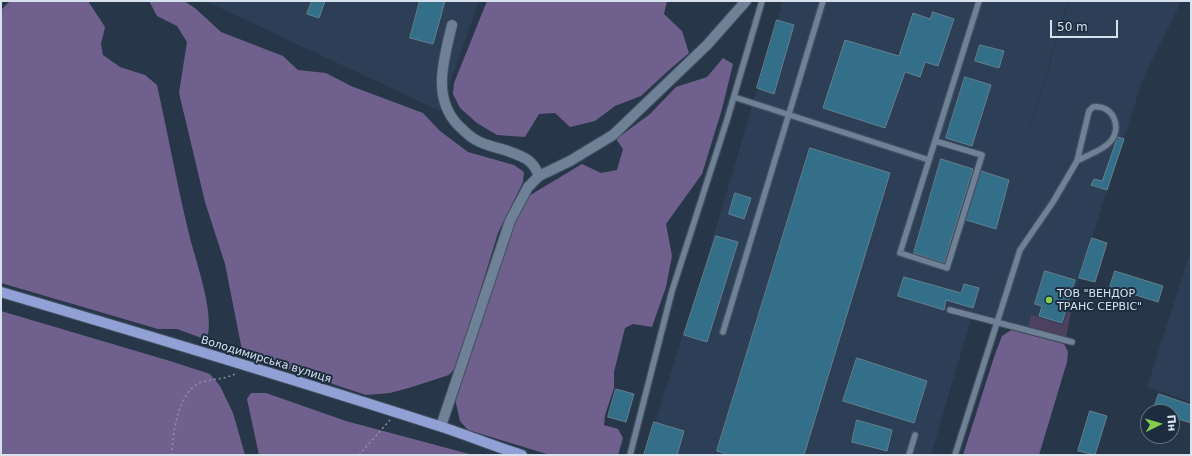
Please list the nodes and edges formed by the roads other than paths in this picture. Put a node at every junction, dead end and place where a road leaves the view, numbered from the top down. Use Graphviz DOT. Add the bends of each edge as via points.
graph roads {
  1 [pos="746,1"];
  2 [pos="762,1"];
  3 [pos="823,1"];
  4 [pos="979,1"];
  5 [pos="452,25"];
  6 [pos="734,97"];
  7 [pos="788,114"];
  8 [pos="935,141"];
  9 [pos="929,160"];
  10 [pos="1077,161"];
  11 [pos="539,176"];
  12 [pos="1,292"];
  13 [pos="950,310"];
  14 [pos="998,322"];
  15 [pos="723,332"];
  16 [pos="1072,342"];
  17 [pos="441,426"];
  18 [pos="915,436"];
  19 [pos="522,455"];
  20 [pos="630,455"];
  21 [pos="909,455"];
  22 [pos="955,455"];
  1 -- 11 [label="street" via="707,45 613,135"];
  2 -- 6 [label="lane"];
  3 -- 7 [label="lane"];
  4 -- 8 [label="lane"];
  5 -- 11 [label="street" via="441,77 442,93 455,122 475,140 522,156 534,164"];
  6 -- 7 [label="lane"];
  6 -- 20 [label="lane" via="672,291"];
  7 -- 9 [label="lane"];
  7 -- 15 [label="lane"];
  8 -- 9 [label="lane"];
  8 -- 9 [label="lane" via="982,155 947,268 900,253"];
  10 -- 10 [label="lane" via="1089,111 1093,107 1104,108 1115,120 1112,140 1106,146"];
  10 -- 14 [label="lane" via="1020,250"];
  11 -- 17 [label="street" via="528,187 510,220"];
  12 -- 17 [label="main road, Володимирська вулиця"];
  13 -- 14 [label="lane"];
  14 -- 16 [label="lane"];
  14 -- 22 [label="lane"];
  17 -- 19 [label="main road, Володимирська вулиця" via="488,445"];
  18 -- 21 [label="lane"];
}
